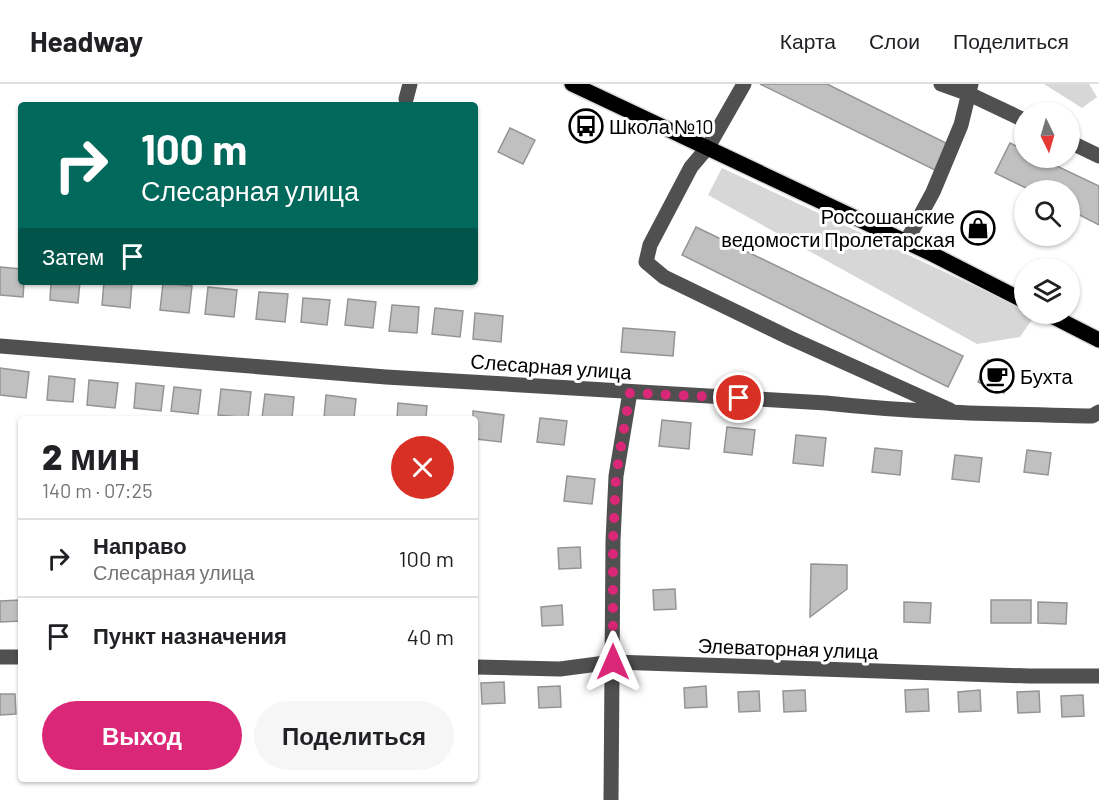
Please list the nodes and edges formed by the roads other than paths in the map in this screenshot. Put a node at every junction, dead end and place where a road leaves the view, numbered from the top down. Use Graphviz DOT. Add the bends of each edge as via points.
graph roads {
  1 [pos="410,84"];
  2 [pos="572,84"];
  3 [pos="744,84"];
  4 [pos="941,84"];
  5 [pos="970,89"];
  6 [pos="406,99"];
  7 [pos="1014,114"];
  8 [pos="708,147"];
  9 [pos="1080,147"];
  10 [pos="1099,156"];
  11 [pos="906,242"];
  12 [pos="1014,296"];
  13 [pos="1068,324"];
  14 [pos="1099,340"];
  15 [pos="0,346"];
  16 [pos="630,393"];
  17 [pos="959,414"];
  18 [pos="1097,416"];
  19 [pos="0,657"];
  20 [pos="18,657"];
  21 [pos="613,662"];
  22 [pos="478,667"];
  23 [pos="1099,676"];
  24 [pos="611,800"];
  1 -- 6 [label="street"];
  2 -- 8 [label="main road"];
  3 -- 8 [label="street"];
  4 -- 5 [label="street"];
  5 -- 7 [label="street"];
  5 -- 11 [label="street" via="961,125"];
  8 -- 11 [label="main road"];
  8 -- 17 [label="street" via="691,167 650,245 646,262 664,277"];
  9 -- 10 [label="street"];
  11 -- 12 [label="main road"];
  13 -- 14 [label="main road"];
  15 -- 16 [label="street, Слесарная улица"];
  16 -- 17 [label="street, Слесарная улица"];
  16 -- 21 [label="street" via="616,476"];
  17 -- 18 [label="street, Слесарная улица"];
  19 -- 20 [label="street"];
  21 -- 22 [label="street, Элеваторная улица" via="560,669"];
  21 -- 23 [label="street, Элеваторная улица"];
  21 -- 24 [label="street"];
}
